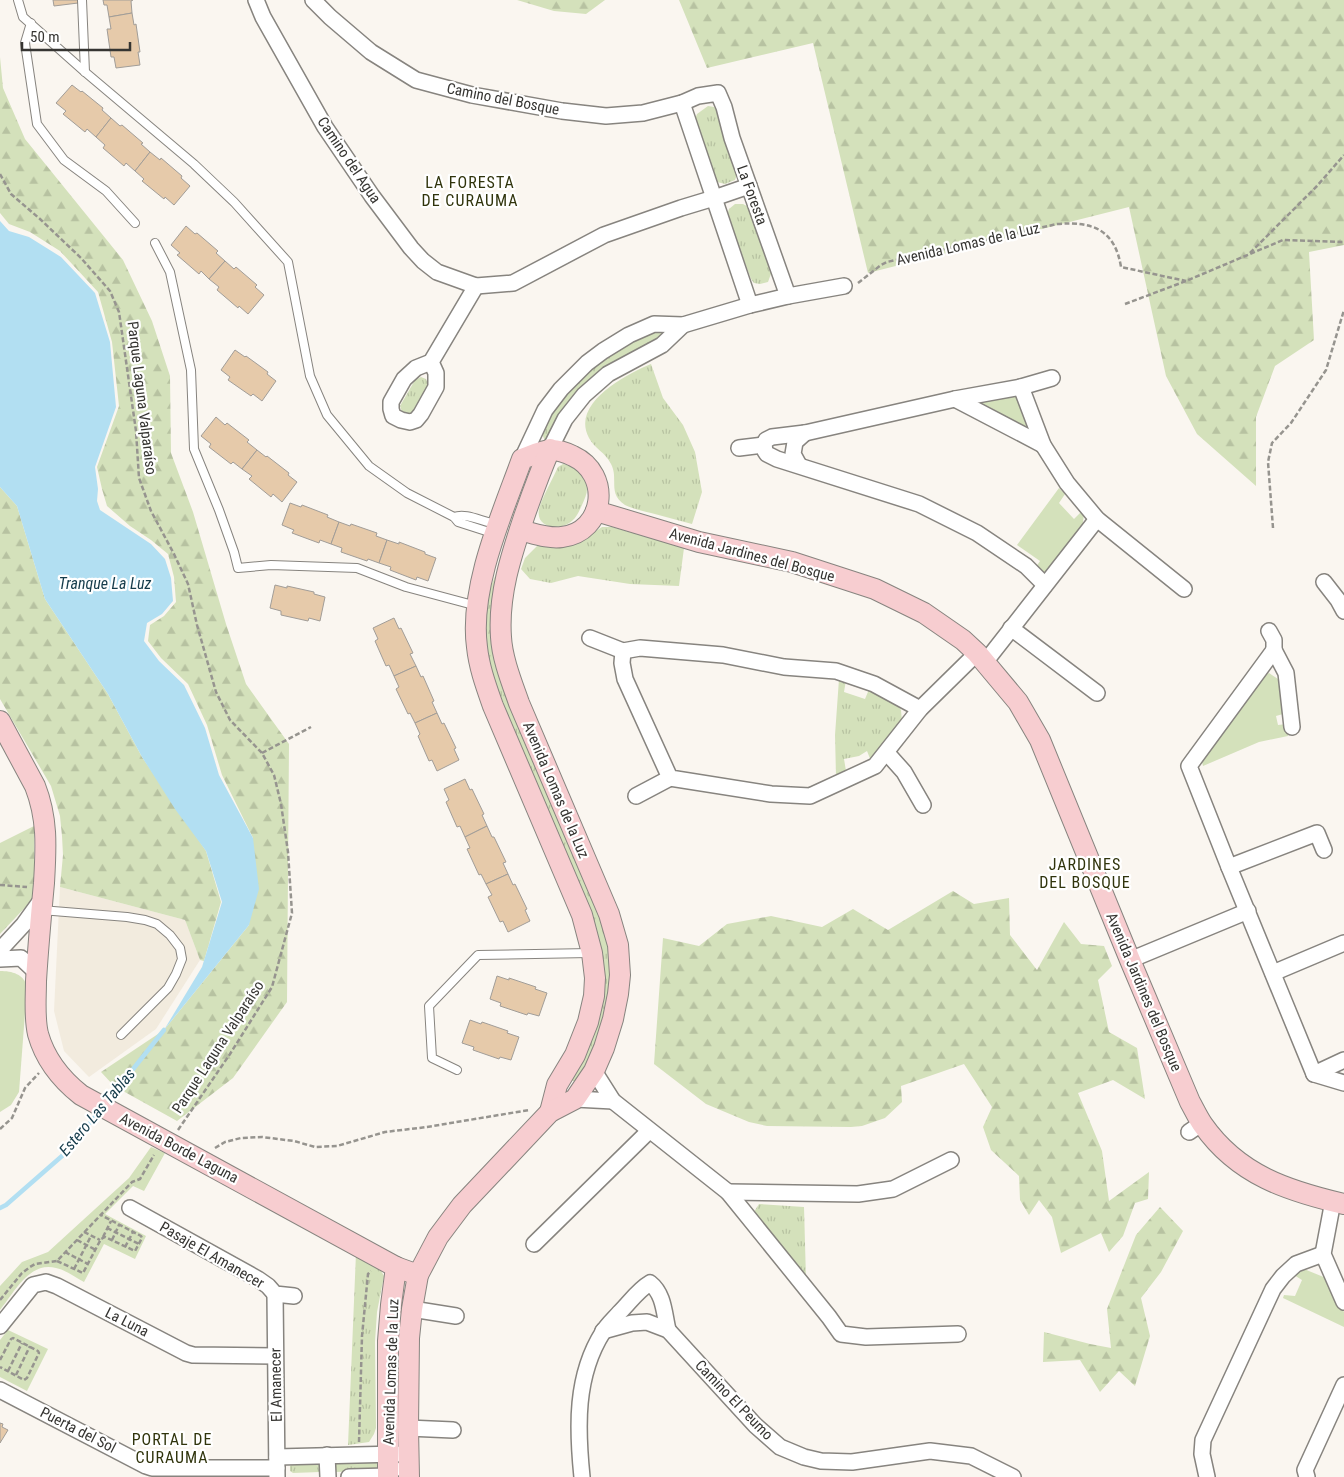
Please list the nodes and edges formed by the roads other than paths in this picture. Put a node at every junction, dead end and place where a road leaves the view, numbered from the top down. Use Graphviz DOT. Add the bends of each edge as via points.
graph roads {
  1 [pos="18,0"];
  2 [pos="82,0"];
  3 [pos="256,0"];
  4 [pos="313,0"];
  5 [pos="31,24"];
  6 [pos="85,72"];
  7 [pos="718,93"];
  8 [pos="682,103"];
  9 [pos="750,186"];
  10 [pos="714,198"];
  11 [pos="135,223"];
  12 [pos="155,243"];
  13 [pos="476,286"];
  14 [pos="844,286"];
  15 [pos="788,296"];
  16 [pos="750,305"];
  17 [pos="682,325"];
  18 [pos="431,362"];
  19 [pos="1052,378"];
  20 [pos="1021,387"];
  21 [pos="955,399"];
  22 [pos="805,433"];
  23 [pos="764,445"];
  24 [pos="1043,445"];
  25 [pos="739,448"];
  26 [pos="550,449"];
  27 [pos="522,459"];
  28 [pos="799,465"];
  29 [pos="596,511"];
  30 [pos="454,517"];
  31 [pos="1097,519"];
  32 [pos="496,530"];
  33 [pos="520,530"];
  34 [pos="1324,582"];
  35 [pos="1045,585"];
  36 [pos="1184,589"];
  37 [pos="477,606"];
  38 [pos="1344,611"];
  39 [pos="1011,628"];
  40 [pos="1269,631"];
  41 [pos="590,638"];
  42 [pos="1274,650"];
  43 [pos="622,651"];
  44 [pos="982,657"];
  45 [pos="1097,693"];
  46 [pos="920,709"];
  47 [pos="0,721"];
  48 [pos="1292,727"];
  49 [pos="887,753"];
  50 [pos="670,778"];
  51 [pos="636,796"];
  52 [pos="923,805"];
  53 [pos="1324,850"];
  54 [pos="1229,868"];
  55 [pos="38,909"];
  56 [pos="1248,911"];
  57 [pos="1344,943"];
  58 [pos="39,946"];
  59 [pos="0,950"];
  60 [pos="592,953"];
  61 [pos="0,958"];
  62 [pos="20,958"];
  63 [pos="1130,960"];
  64 [pos="37,973"];
  65 [pos="1273,973"];
  66 [pos="121,1035"];
  67 [pos="1344,1060"];
  68 [pos="457,1070"];
  69 [pos="594,1071"];
  70 [pos="1314,1074"];
  71 [pos="1344,1083"];
  72 [pos="575,1099"];
  73 [pos="613,1102"];
  74 [pos="550,1112"];
  75 [pos="650,1131"];
  76 [pos="951,1160"];
  77 [pos="728,1192"];
  78 [pos="1339,1203"];
  79 [pos="130,1208"];
  80 [pos="534,1244"];
  81 [pos="1323,1254"];
  82 [pos="389,1263"];
  83 [pos="418,1276"];
  84 [pos="275,1294"];
  85 [pos="294,1296"];
  86 [pos="1344,1302"];
  87 [pos="412,1309"];
  88 [pos="456,1318"];
  89 [pos="668,1330"];
  90 [pos="604,1331"];
  91 [pos="958,1334"];
  92 [pos="6,1335"];
  93 [pos="275,1356"];
  94 [pos="1344,1385"];
  95 [pos="0,1390"];
  96 [pos="408,1428"];
  97 [pos="453,1430"];
  98 [pos="382,1454"];
  99 [pos="408,1454"];
  100 [pos="327,1455"];
  101 [pos="277,1467"];
  102 [pos="203,1473"];
  103 [pos="388,1476"];
  104 [pos="328,1477"];
  105 [pos="349,1477"];
  106 [pos="410,1477"];
  107 [pos="582,1477"];
  108 [pos="1013,1477"];
  109 [pos="1207,1477"];
  110 [pos="1307,1477"];
  1 -- 5 [label="lane" via="23,17"];
  2 -- 6 [label="lane"];
  3 -- 13 [label="street, Camino del Agua" via="325,127 411,248 437,272"];
  4 -- 8 [label="street, Camino del Bosque" via="370,52 416,80 472,95 606,116 643,113"];
  5 -- 6 [label="lane"];
  5 -- 11 [label="lane" via="25,43 37,124 64,160 106,191"];
  6 -- 30 [label="lane" via="194,164 234,202 288,262 310,376 327,415 369,466 407,493"];
  7 -- 8 [label="street, Camino del Bosque"];
  7 -- 9 [label="street, La Foresta"];
  8 -- 10 [label="street"];
  9 -- 10 [label="street, Camino del Agua"];
  9 -- 15 [label="street, La Foresta"];
  10 -- 13 [label="street, Camino del Agua" via="604,235 513,283"];
  10 -- 16 [label="street"];
  12 -- 37 [label="lane" via="170,272 191,370 194,449 238,568 272,565 357,568 406,587"];
  13 -- 18 [label="street"];
  14 -- 15 [label="street, Avenida Lomas de la Luz"];
  15 -- 16 [label="street, Avenida Lomas de la Luz"];
  16 -- 17 [label="street, Avenida Lomas de la Luz"];
  17 -- 26 [label="street, Avenida Lomas de la Luz" via="662,345 608,374 584,395 565,419"];
  17 -- 27 [label="street, Avenida Lomas de la Luz" via="654,324 629,335 574,374 545,410"];
  19 -- 20 [label="street"];
  20 -- 21 [label="street"];
  20 -- 24 [label="street"];
  21 -- 22 [label="street"];
  21 -- 24 [label="street"];
  22 -- 23 [label="street" via="772,437"];
  22 -- 28 [label="street" via="795,442 793,454"];
  23 -- 25 [label="street"];
  23 -- 28 [label="street" via="767,454"];
  24 -- 31 [label="street" via="1067,483"];
  26 -- 27 [label="street"];
  26 -- 29 [label="street" via="566,452 591,468 600,494"];
  26 -- 33 [label="street, Avenida Lomas de la Luz"];
  27 -- 32 [label="street, Avenida Lomas de la Luz"];
  28 -- 35 [label="street" via="920,504 977,533 1026,566"];
  29 -- 33 [label="street" via="589,523 576,533 561,537"];
  29 -- 44 [label="street, Avenida Jardines del Bosque" via="699,542 792,562 875,589 924,613"];
  30 -- 32 [label="lane" via="458,522 486,531"];
  30 -- 32 [label="lane" via="460,514 489,523"];
  31 -- 35 [label="street"];
  31 -- 36 [label="street"];
  32 -- 37 [label="street, Avenida Lomas de la Luz"];
  33 -- 69 [label="street, Avenida Lomas de la Luz" via="500,607 501,639 509,674 609,914 618,945 620,975 616,1006"];
  34 -- 38 [label="street"];
  35 -- 39 [label="street"];
  37 -- 60 [label="street, Avenida Lomas de la Luz" via="477,646 482,676 582,915"];
  39 -- 44 [label="street"];
  39 -- 45 [label="street"];
  40 -- 42 [label="street" via="1274,640"];
  41 -- 43 [label="street"];
  42 -- 48 [label="street" via="1286,673"];
  42 -- 54 [label="street" via="1189,766"];
  43 -- 46 [label="street" via="640,648 724,655 784,667 836,671 874,684"];
  43 -- 50 [label="street" via="625,679"];
  44 -- 46 [label="street"];
  44 -- 63 [label="street, Avenida Jardines del Bosque" via="1018,702 1040,740"];
  46 -- 49 [label="street"];
  47 -- 55 [label="street, Avenida Borde Laguna" via="35,786 42,807 46,833"];
  49 -- 50 [label="street" via="876,766 810,796 771,794"];
  49 -- 52 [label="street" via="904,772"];
  50 -- 51 [label="street"];
  53 -- 54 [label="street" via="1317,833"];
  54 -- 56 [label="street"];
  55 -- 58 [label="street, Avenida Borde Laguna"];
  55 -- 59 [label="street"];
  55 -- 66 [label="lane" via="145,920 157,924 180,948 182,960 168,988"];
  56 -- 63 [label="street"];
  56 -- 65 [label="street"];
  57 -- 65 [label="street"];
  58 -- 62 [label="street"];
  58 -- 64 [label="street, Avenida Borde Laguna"];
  60 -- 68 [label="lane" via="478,955 429,1006 432,1058"];
  60 -- 74 [label="street, Avenida Lomas de la Luz" via="594,996 588,1022 575,1055 557,1086"];
  61 -- 62 [label="street"];
  62 -- 64 [label="street"];
  63 -- 78 [label="street, Avenida Jardines del Bosque" via="1190,1102 1196,1128 1245,1167 1278,1186"];
  64 -- 82 [label="street, Avenida Borde Laguna" via="36,1022 41,1043 63,1080 81,1095"];
  65 -- 70 [label="street"];
  67 -- 70 [label="street"];
  69 -- 72 [label="street, Avenida Lomas de la Luz"];
  69 -- 73 [label="street"];
  70 -- 71 [label="street"];
  72 -- 73 [label="street"];
  72 -- 74 [label="street, Avenida Lomas de la Luz"];
  73 -- 75 [label="street"];
  74 -- 83 [label="street, Avenida Lomas de la Luz" via="462,1205 438,1237"];
  75 -- 77 [label="street"];
  75 -- 80 [label="street"];
  76 -- 77 [label="street" via="883,1191 858,1194"];
  77 -- 91 [label="street" via="841,1334 866,1337"];
  78 -- 81 [label="street"];
  79 -- 84 [label="street, Pasaje El Amanecer" via="258,1279"];
  81 -- 86 [label="street"];
  81 -- 109 [label="street" via="1296,1264 1273,1289 1203,1440"];
  82 -- 83 [label="street, Avenida Borde Laguna"];
  82 -- 98 [label="street, Avenida Lomas de la Luz" via="391,1305"];
  83 -- 87 [label="street, Avenida Lomas de la Luz"];
  84 -- 85 [label="street, Pasaje El Amanecer"];
  84 -- 93 [label="street, El Amanecer"];
  87 -- 88 [label="street, Avenida Lomas de la Luz"];
  87 -- 96 [label="street, Avenida Lomas de la Luz"];
  89 -- 90 [label="street, Camino El Peumo" via="647,1322"];
  89 -- 90 [label="street, Camino El Peumo" via="660,1294 650,1283"];
  89 -- 108 [label="street, Camino El Peumo" via="755,1425 780,1447 821,1461 852,1462 930,1451 971,1456"];
  90 -- 107 [label="street" via="589,1360 580,1397"];
  92 -- 93 [label="street, La Luna" via="33,1285 46,1282 186,1353"];
  93 -- 101 [label="street, El Amanecer"];
  94 -- 110 [label="street" via="1305,1470"];
  95 -- 102 [label="street, Puerta del Sol" via="146,1466"];
  96 -- 97 [label="street, Avenida Lomas de la Luz"];
  96 -- 99 [label="street, Avenida Lomas de la Luz"];
  98 -- 99 [label="street, Puerta del Sol"];
  98 -- 100 [label="street, Puerta del Sol"];
  98 -- 103 [label="street, Avenida Lomas de la Luz"];
  99 -- 103 [label="street"];
  99 -- 106 [label="street, Avenida Lomas de la Luz"];
  100 -- 101 [label="street, Puerta del Sol"];
  100 -- 104 [label="street"];
  101 -- 102 [label="street, Puerta del Sol"];
  103 -- 105 [label="street"];
}
